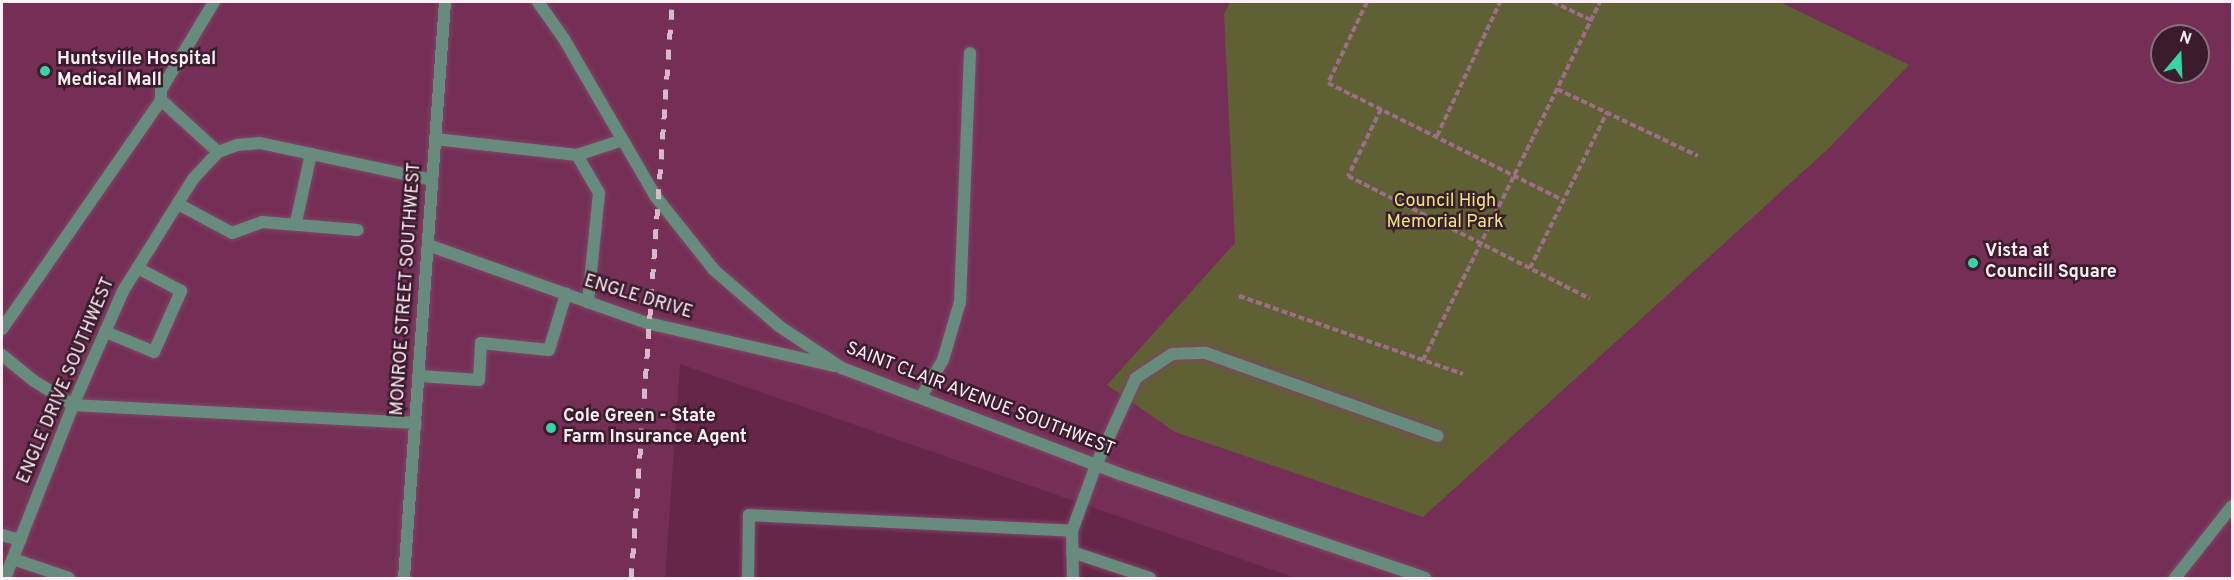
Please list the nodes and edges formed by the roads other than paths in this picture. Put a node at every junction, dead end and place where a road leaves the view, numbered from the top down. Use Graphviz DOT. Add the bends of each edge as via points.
graph roads {
  1 [pos="214,2"];
  2 [pos="445,2"];
  3 [pos="538,2"];
  4 [pos="970,53"];
  5 [pos="160,100"];
  6 [pos="435,140"];
  7 [pos="623,140"];
  8 [pos="218,152"];
  9 [pos="311,153"];
  10 [pos="577,155"];
  11 [pos="432,180"];
  12 [pos="178,204"];
  13 [pos="296,222"];
  14 [pos="358,230"];
  15 [pos="428,245"];
  16 [pos="138,268"];
  17 [pos="566,294"];
  18 [pos="588,302"];
  19 [pos="2,329"];
  20 [pos="106,332"];
  21 [pos="2,355"];
  22 [pos="842,368"];
  23 [pos="419,376"];
  24 [pos="921,397"];
  25 [pos="73,405"];
  26 [pos="416,423"];
  27 [pos="1438,436"];
  28 [pos="1096,465"];
  29 [pos="2232,506"];
  30 [pos="1072,531"];
  31 [pos="2,535"];
  32 [pos="20,540"];
  33 [pos="1072,552"];
  34 [pos="13,559"];
  35 [pos="5,579"];
  36 [pos="69,579"];
  37 [pos="404,579"];
  38 [pos="748,579"];
  39 [pos="1073,579"];
  40 [pos="1150,579"];
  41 [pos="1425,579"];
  42 [pos="2175,579"];
  1 -- 5 [label="street" via="161,90"];
  2 -- 6 [label="street, MONROE STREET SOUTHWEST"];
  3 -- 7 [label="street, SAINT CLAIR AVENUE SOUTHWEST"];
  4 -- 24 [label="street" via="960,302 944,360"];
  5 -- 8 [label="street"];
  5 -- 19 [label="street"];
  6 -- 10 [label="street"];
  6 -- 11 [label="street, MONROE STREET SOUTHWEST"];
  7 -- 10 [label="street"];
  7 -- 22 [label="street, SAINT CLAIR AVENUE SOUTHWEST" via="656,197 714,270 779,326"];
  8 -- 9 [label="street" via="260,143"];
  8 -- 12 [label="street, ENGLE DRIVE SOUTHWEST" via="193,179"];
  9 -- 11 [label="street"];
  9 -- 13 [label="street"];
  10 -- 18 [label="street" via="599,193"];
  11 -- 15 [label="street, MONROE STREET SOUTHWEST"];
  12 -- 13 [label="street" via="232,233 262,222"];
  12 -- 16 [label="street, ENGLE DRIVE SOUTHWEST"];
  13 -- 14 [label="street"];
  15 -- 17 [label="street, ENGLE DRIVE"];
  15 -- 23 [label="street, MONROE STREET SOUTHWEST"];
  16 -- 20 [label="street, ENGLE DRIVE SOUTHWEST"];
  16 -- 20 [label="street" via="181,291 154,352"];
  17 -- 18 [label="street, ENGLE DRIVE"];
  17 -- 23 [label="street" via="549,350 481,343 479,380"];
  18 -- 22 [label="street, ENGLE DRIVE" via="647,323"];
  20 -- 25 [label="street, ENGLE DRIVE SOUTHWEST"];
  21 -- 25 [label="street"];
  22 -- 24 [label="street, SAINT CLAIR AVENUE SOUTHWEST"];
  23 -- 26 [label="street, MONROE STREET SOUTHWEST"];
  24 -- 28 [label="street, SAINT CLAIR AVENUE SOUTHWEST"];
  25 -- 26 [label="street"];
  25 -- 32 [label="street, ENGLE DRIVE SOUTHWEST"];
  26 -- 37 [label="street, MONROE STREET SOUTHWEST"];
  27 -- 28 [label="street" via="1206,353 1172,354 1136,378"];
  28 -- 30 [label="street"];
  28 -- 41 [label="street, SAINT CLAIR AVENUE SOUTHWEST"];
  29 -- 42 [label="street"];
  30 -- 33 [label="street"];
  30 -- 38 [label="street" via="749,515"];
  31 -- 32 [label="street"];
  32 -- 34 [label="street, ENGLE DRIVE SOUTHWEST"];
  33 -- 39 [label="street"];
  33 -- 40 [label="street"];
  34 -- 35 [label="street, ENGLE DRIVE SOUTHWEST"];
  34 -- 36 [label="street"];
}
